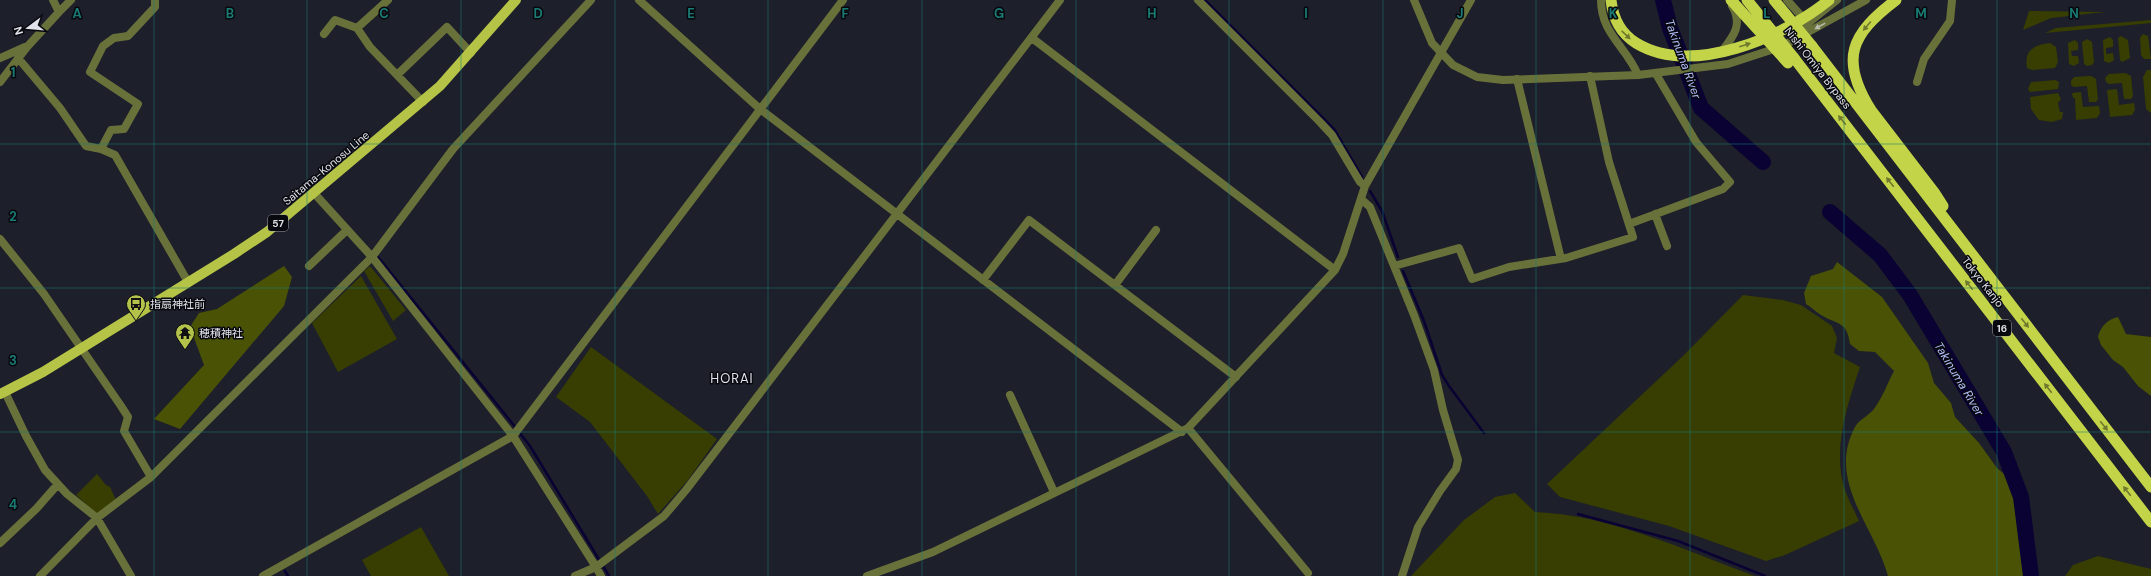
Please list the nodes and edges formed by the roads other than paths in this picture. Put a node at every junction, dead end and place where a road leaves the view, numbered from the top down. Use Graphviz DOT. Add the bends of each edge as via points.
graph roads {
  1 [pos="53,0"];
  2 [pos="70,0"];
  3 [pos="155,0"];
  4 [pos="388,0"];
  5 [pos="516,0"];
  6 [pos="591,0"];
  7 [pos="638,0"];
  8 [pos="843,0"];
  9 [pos="1060,0"];
  10 [pos="1198,0"];
  11 [pos="1414,0"];
  12 [pos="1470,0"];
  13 [pos="1601,0"];
  14 [pos="1611,0"];
  15 [pos="1729,0"];
  16 [pos="1747,0"];
  17 [pos="1774,0"];
  18 [pos="1786,0"];
  19 [pos="1829,0"];
  20 [pos="1837,0"];
  21 [pos="1866,0"];
  22 [pos="1896,0"];
  23 [pos="1952,0"];
  24 [pos="59,12"];
  25 [pos="1804,19"];
  26 [pos="357,28"];
  27 [pos="324,34"];
  28 [pos="1032,38"];
  29 [pos="27,47"];
  30 [pos="1722,51"];
  31 [pos="471,53"];
  32 [pos="1440,53"];
  33 [pos="1755,56"];
  34 [pos="0,58"];
  35 [pos="18,58"];
  36 [pos="1791,61"];
  37 [pos="1656,74"];
  38 [pos="1638,75"];
  39 [pos="397,76"];
  40 [pos="1590,76"];
  41 [pos="1517,79"];
  42 [pos="0,82"];
  43 [pos="1917,82"];
  44 [pos="423,102"];
  45 [pos="760,109"];
  46 [pos="1869,113"];
  47 [pos="1853,134"];
  48 [pos="101,149"];
  49 [pos="1365,186"];
  50 [pos="314,193"];
  51 [pos="1361,199"];
  52 [pos="898,214"];
  53 [pos="1655,214"];
  54 [pos="1629,224"];
  55 [pos="347,230"];
  56 [pos="1156,230"];
  57 [pos="0,239"];
  58 [pos="1667,246"];
  59 [pos="372,257"];
  60 [pos="1561,259"];
  61 [pos="309,266"];
  62 [pos="1394,266"];
  63 [pos="1335,270"];
  64 [pos="983,280"];
  65 [pos="188,282"];
  66 [pos="1115,285"];
  67 [pos="80,348"];
  68 [pos="1236,378"];
  69 [pos="2,393"];
  70 [pos="1010,395"];
  71 [pos="1185,430"];
  72 [pos="513,436"];
  73 [pos="151,477"];
  74 [pos="58,484"];
  75 [pos="2151,487"];
  76 [pos="1054,492"];
  77 [pos="97,518"];
  78 [pos="2151,522"];
  79 [pos="0,543"];
  80 [pos="596,567"];
  81 [pos="1308,573"];
  82 [pos="40,576"];
  83 [pos="131,576"];
  84 [pos="263,576"];
  85 [pos="575,576"];
  86 [pos="601,576"];
  87 [pos="868,576"];
  88 [pos="1402,576"];
  1 -- 24 [label="street"];
  2 -- 24 [label="street"];
  3 -- 48 [label="street" via="155,7 128,36 114,38 103,46 90,72 138,104 124,129 111,130"];
  4 -- 26 [label="street"];
  5 -- 31 [label="main road, Saitama-Konosu Line / 57"];
  6 -- 59 [label="street" via="453,149"];
  7 -- 45 [label="street"];
  8 -- 45 [label="street"];
  9 -- 28 [label="street"];
  10 -- 49 [label="street" via="1332,135 1360,182"];
  11 -- 32 [label="street" via="1429,37"];
  12 -- 32 [label="street"];
  13 -- 38 [label="street" via="1602,14 1608,31 1633,64"];
  14 -- 30 [label="highway, one-way" via="1619,29 1641,46 1667,54 1707,54"];
  15 -- 30 [label="street" via="1737,15 1737,23 1731,40"];
  15 -- 36 [label="highway, bridge"];
  16 -- 36 [label="highway, Nishi Omiya Bypass, bridge"];
  17 -- 46 [label="highway, Nishi Omiya Bypass, bridge"];
  18 -- 25 [label="street"];
  19 -- 25 [label="highway"];
  20 -- 33 [label="street" via="1808,25"];
  21 -- 33 [label="street, one-way" via="1813,30"];
  22 -- 46 [label="highway, one-way" via="1869,23 1857,41 1854,51 1857,84"];
  23 -- 43 [label="street" via="1950,21 1924,59"];
  24 -- 29 [label="street"];
  30 -- 25 [label="highway, one-way" via="1772,35"];
  26 -- 27 [label="street" via="335,20"];
  26 -- 39 [label="street" via="370,47"];
  28 -- 52 [label="street"];
  28 -- 63 [label="street"];
  29 -- 34 [label="street"];
  29 -- 35 [label="street"];
  31 -- 39 [label="street" via="447,27"];
  31 -- 44 [label="main road, Saitama-Konosu Line / 57"];
  32 -- 41 [label="street" via="1453,65 1476,77 1490,80"];
  32 -- 49 [label="street"];
  33 -- 37 [label="street" via="1705,68"];
  35 -- 42 [label="street"];
  35 -- 48 [label="street" via="60,108 86,146"];
  47 -- 36 [label="highway, Nishi Omiya Bypass / 16, one-way"];
  37 -- 38 [label="street"];
  37 -- 53 [label="street" via="1696,142 1730,182 1723,189"];
  38 -- 40 [label="street"];
  39 -- 44 [label="street"];
  40 -- 41 [label="street"];
  40 -- 54 [label="street" via="1609,162"];
  41 -- 60 [label="street"];
  44 -- 50 [label="main road, Saitama-Konosu Line / 57"];
  45 -- 52 [label="street"];
  45 -- 72 [label="street"];
  46 -- 75 [label="highway, Tokyo Kanjo / 16, one-way" via="1934,192 1967,247"];
  78 -- 47 [label="highway, Tokyo Kanjo / 16, one-way"];
  48 -- 65 [label="street" via="115,155"];
  49 -- 51 [label="street"];
  50 -- 55 [label="street"];
  50 -- 65 [label="main road, Saitama-Konosu Line / 57" via="257,239"];
  51 -- 62 [label="street" via="1370,207"];
  51 -- 63 [label="street" via="1343,254"];
  52 -- 64 [label="street"];
  52 -- 80 [label="street" via="664,516"];
  53 -- 54 [label="street"];
  53 -- 58 [label="street"];
  54 -- 60 [label="street" via="1633,237"];
  55 -- 59 [label="street"];
  55 -- 61 [label="street"];
  56 -- 66 [label="street"];
  57 -- 67 [label="street" via="44,294"];
  59 -- 72 [label="street"];
  59 -- 73 [label="street"];
  60 -- 62 [label="street" via="1509,267 1472,279 1459,248"];
  62 -- 88 [label="street" via="1434,370 1458,460 1456,469 1418,527"];
  63 -- 68 [label="street"];
  64 -- 66 [label="street" via="1029,220"];
  64 -- 71 [label="street"];
  65 -- 67 [label="main road, Saitama-Konosu Line / 57"];
  66 -- 68 [label="street"];
  67 -- 69 [label="main road, Saitama-Konosu Line / 57"];
  67 -- 73 [label="street" via="128,417 124,431"];
  68 -- 71 [label="street"];
  69 -- 74 [label="street" via="36,455"];
  70 -- 76 [label="street"];
  71 -- 76 [label="street"];
  71 -- 81 [label="street"];
  72 -- 80 [label="street"];
  72 -- 84 [label="street"];
  73 -- 77 [label="street"];
  74 -- 77 [label="street"];
  74 -- 79 [label="street" via="38,508"];
  76 -- 87 [label="street" via="933,552"];
  77 -- 82 [label="street"];
  77 -- 83 [label="street"];
  80 -- 85 [label="street"];
  80 -- 86 [label="street"];
}
